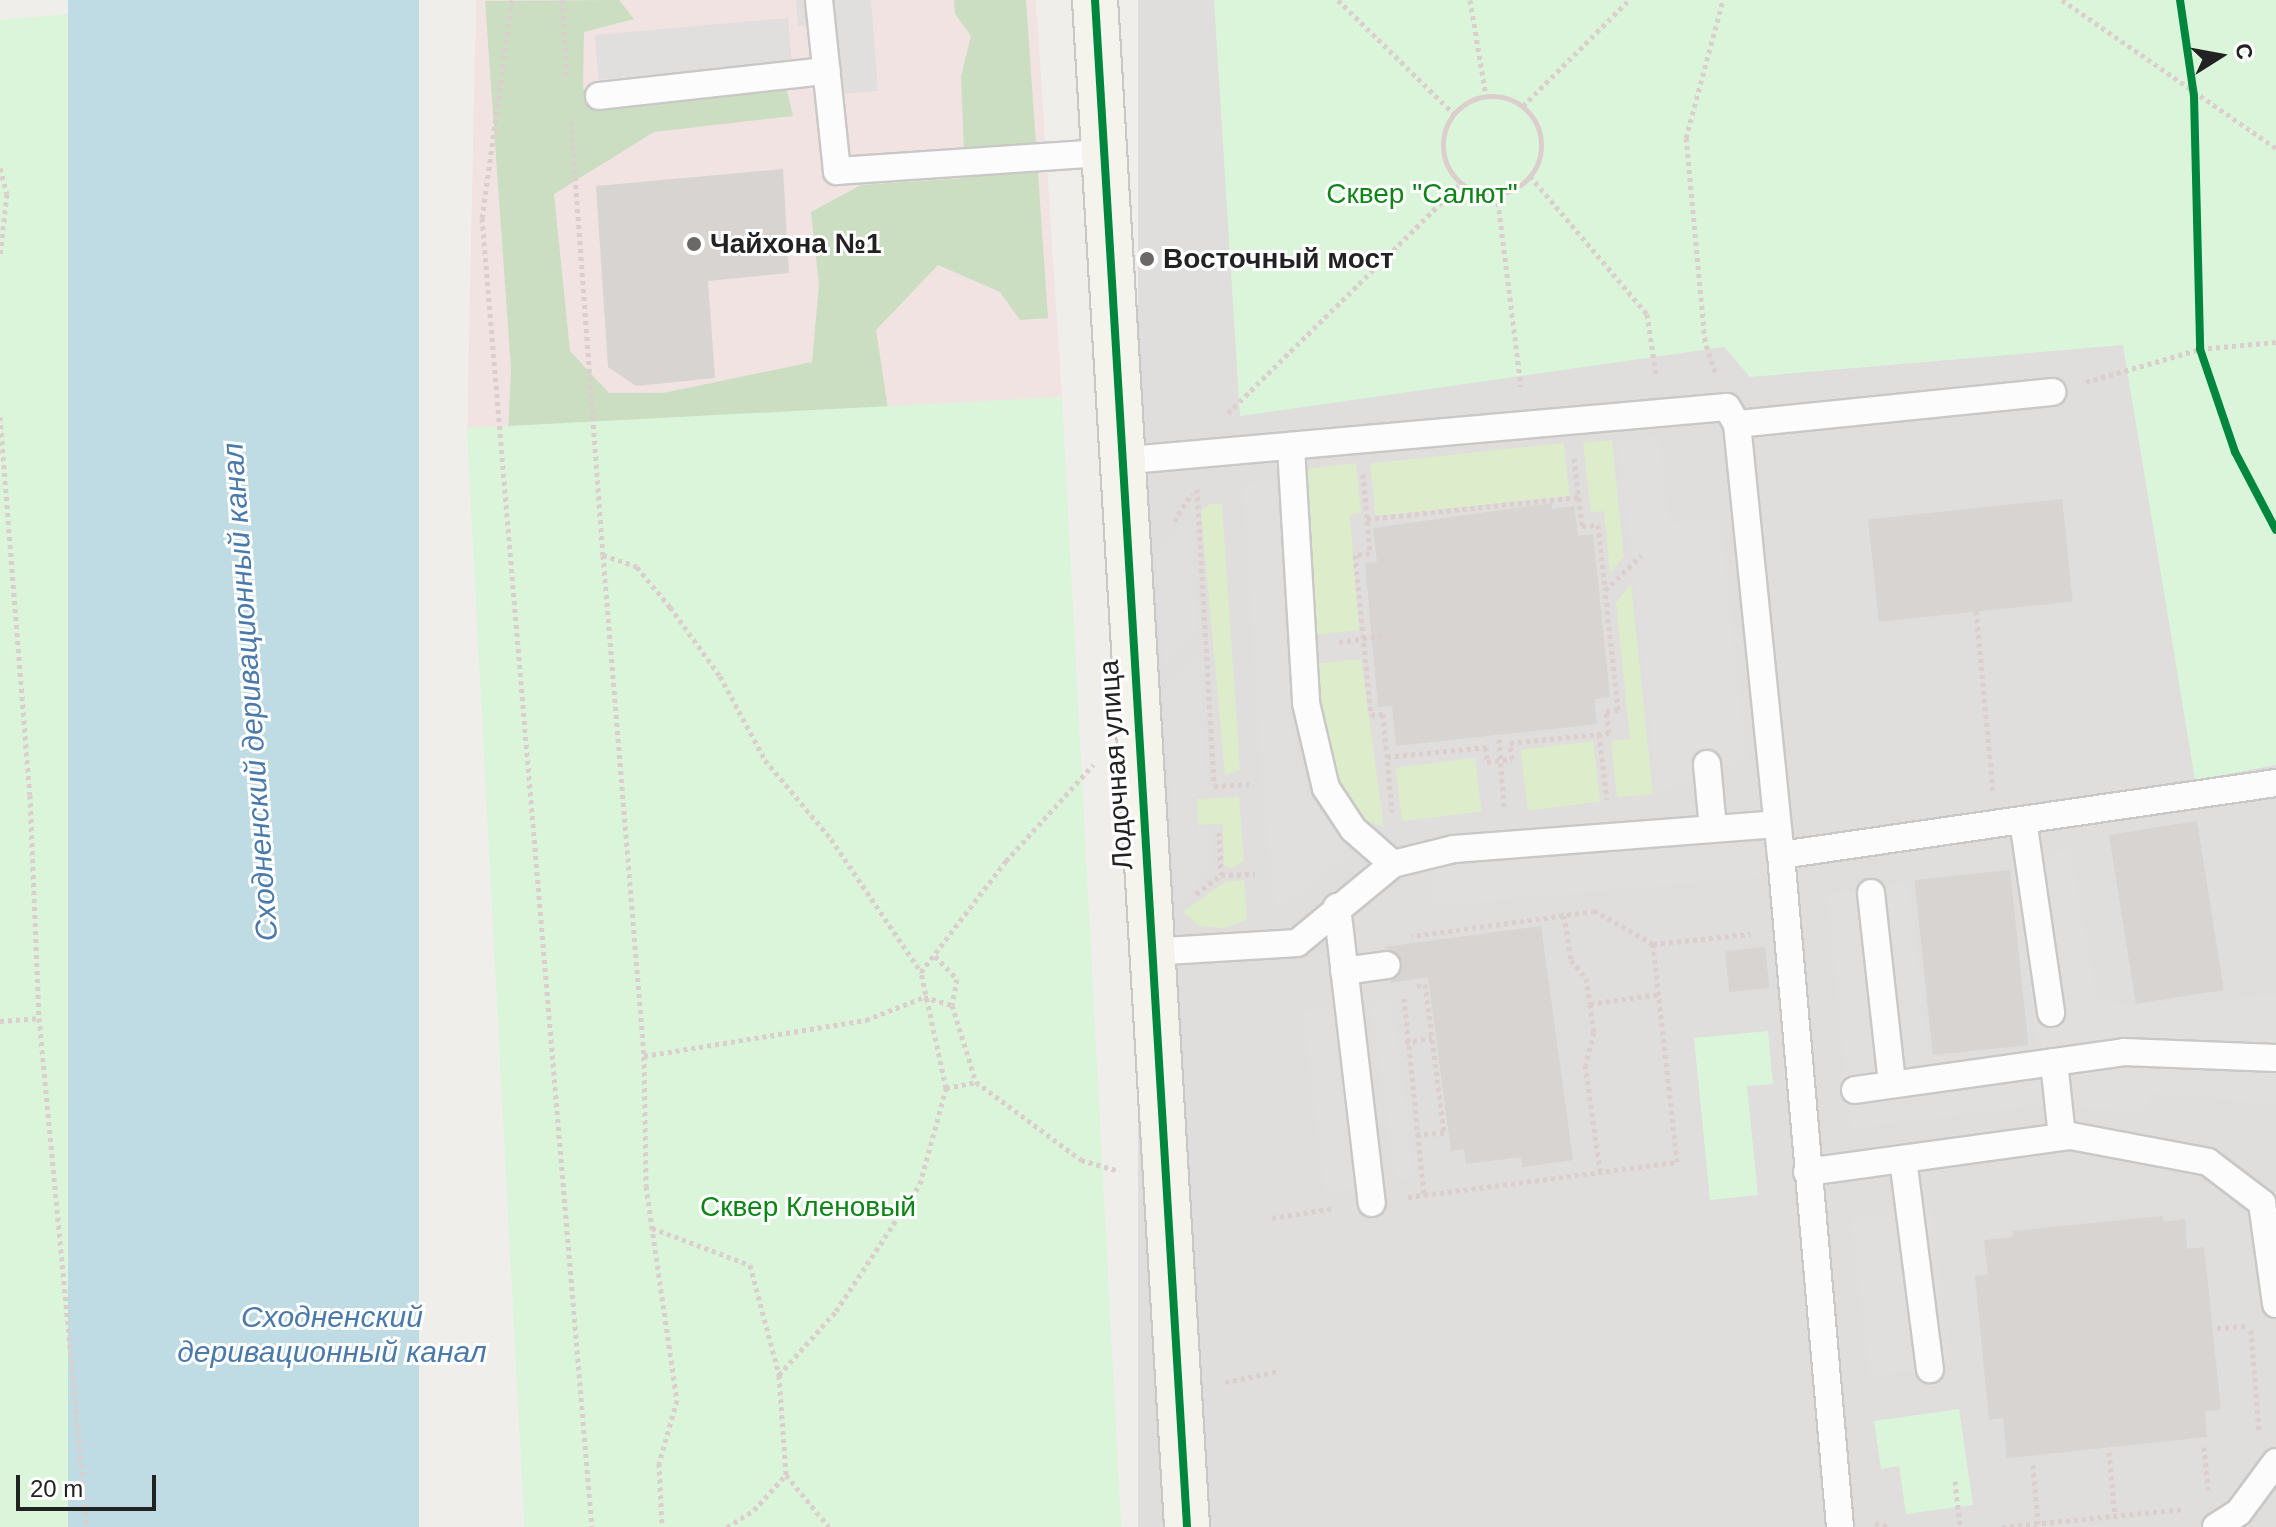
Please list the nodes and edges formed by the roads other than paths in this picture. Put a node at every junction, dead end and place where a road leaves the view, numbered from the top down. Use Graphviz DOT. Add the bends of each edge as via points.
graph roads {
  1 [pos="819,0"];
  2 [pos="1095,0"];
  3 [pos="827,71"];
  4 [pos="599,96"];
  5 [pos="1103,153"];
  6 [pos="2052,392"];
  7 [pos="1732,416"];
  8 [pos="1291,447"];
  9 [pos="1119,461"];
  10 [pos="1707,764"];
  11 [pos="2276,783"];
  12 [pos="2023,820"];
  13 [pos="1777,824"];
  14 [pos="1713,829"];
  15 [pos="1781,855"];
  16 [pos="1383,856"];
  17 [pos="1871,893"];
  18 [pos="1337,907"];
  19 [pos="1150,952"];
  20 [pos="1343,959"];
  21 [pos="1387,965"];
  22 [pos="2051,1013"];
  23 [pos="2276,1058"];
  24 [pos="2054,1062"];
  25 [pos="1892,1084"];
  26 [pos="1855,1090"];
  27 [pos="2062,1137"];
  28 [pos="1903,1159"];
  29 [pos="1807,1172"];
  30 [pos="1372,1203"];
  31 [pos="2276,1304"];
  32 [pos="1930,1369"];
  33 [pos="2267,1456"];
  34 [pos="2213,1515"];
  35 [pos="1187,1527"];
  36 [pos="1840,1527"];
  1 -- 3 [label="lane"];
  2 -- 5 [label="street, Лодочная улица"];
  3 -- 4 [label="lane"];
  3 -- 5 [label="lane" via="837,171"];
  5 -- 9 [label="street, Лодочная улица"];
  6 -- 7 [label="lane"];
  7 -- 8 [label="lane" via="1661,413"];
  7 -- 13 [label="lane"];
  8 -- 9 [label="lane"];
  8 -- 16 [label="lane" via="1306,703 1326,788"];
  9 -- 19 [label="street, Лодочная улица"];
  10 -- 14 [label="lane"];
  11 -- 12 [label="lane"];
  12 -- 15 [label="lane"];
  12 -- 22 [label="lane"];
  13 -- 14 [label="lane"];
  13 -- 15 [label="lane"];
  14 -- 16 [label="lane"];
  15 -- 29 [label="lane"];
  16 -- 18 [label="lane"];
  17 -- 25 [label="lane"];
  18 -- 19 [label="lane" via="1297,943"];
  18 -- 20 [label="lane"];
  19 -- 35 [label="street, Лодочная улица"];
  20 -- 21 [label="lane"];
  20 -- 30 [label="lane"];
  23 -- 24 [label="lane" via="2124,1052"];
  24 -- 25 [label="lane"];
  24 -- 27 [label="lane"];
  25 -- 26 [label="lane"];
  27 -- 28 [label="lane"];
  27 -- 31 [label="lane" via="2117,1141 2208,1162 2239,1185 2262,1203"];
  28 -- 29 [label="lane"];
  28 -- 32 [label="lane"];
  29 -- 36 [label="lane"];
  33 -- 34 [label="lane" via="2239,1512"];
}
